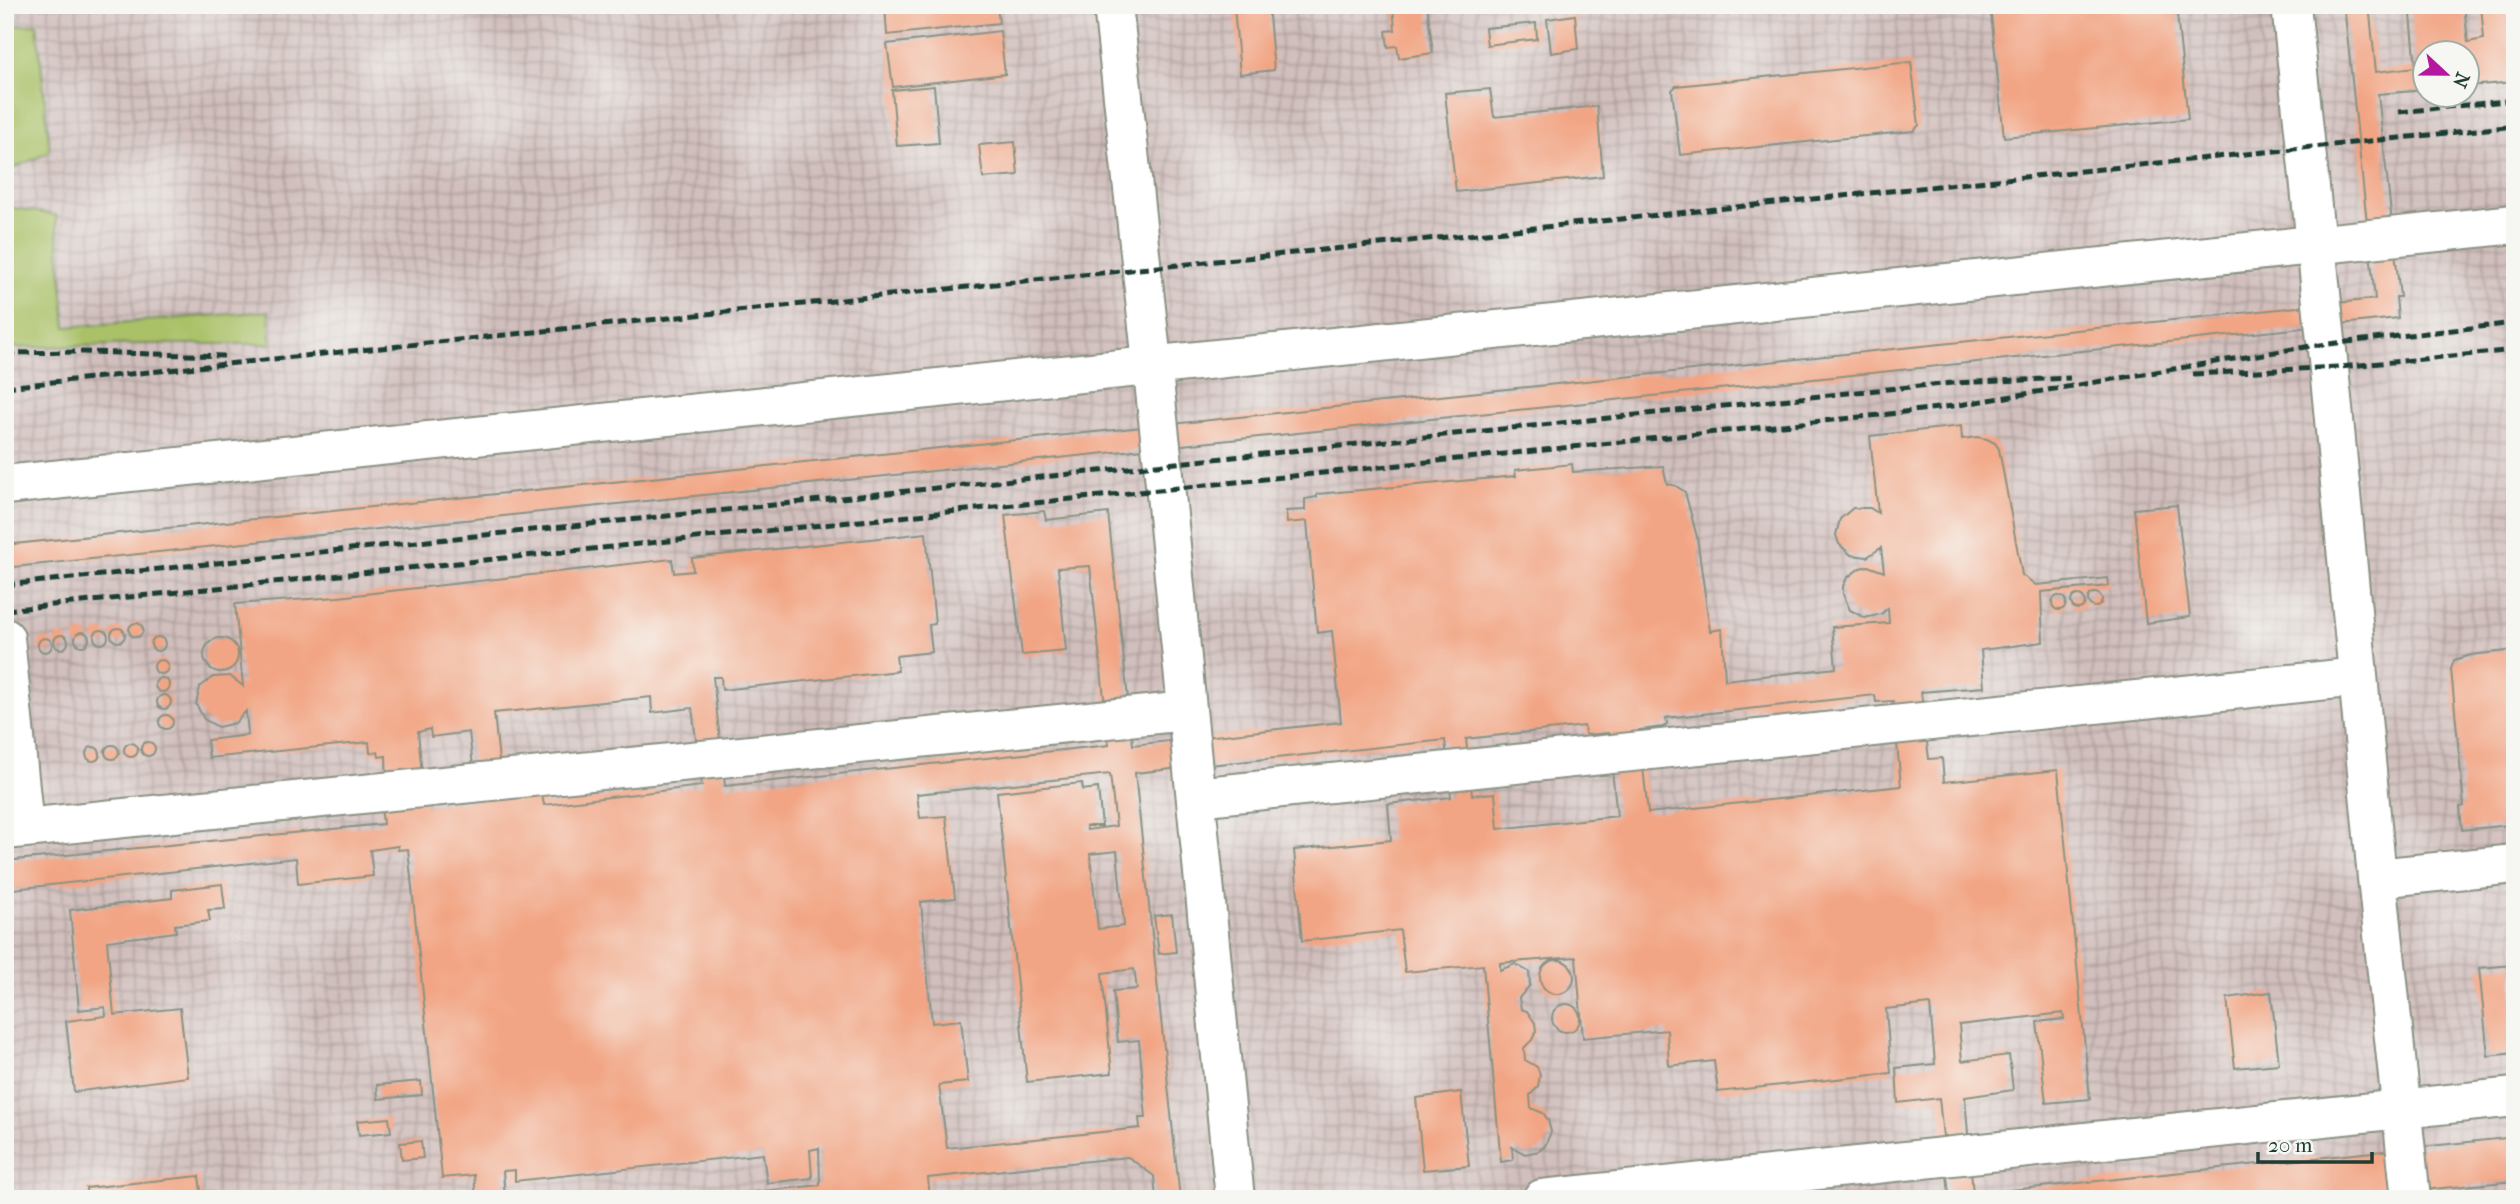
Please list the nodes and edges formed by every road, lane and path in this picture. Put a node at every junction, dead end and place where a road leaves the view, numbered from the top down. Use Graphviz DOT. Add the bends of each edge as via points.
graph roads {
  1 [pos="1113,5"];
  2 [pos="2291,5"];
  3 [pos="2515,224"];
  4 [pos="2317,245"];
  5 [pos="1153,365"];
  6 [pos="5,485"];
  7 [pos="5,638"];
  8 [pos="2358,677"];
  9 [pos="1188,711"];
  10 [pos="1196,797"];
  11 [pos="15,829"];
  12 [pos="2515,864"];
  13 [pos="2377,877"];
  14 [pos="2515,1097"];
  15 [pos="2400,1108"];
  16 [pos="1235,1199"];
  17 [pos="1542,1199"];
  18 [pos="2412,1199"];
  1 -- 5 [label="lane"];
  2 -- 4 [label="lane"];
  3 -- 4 [label="lane"];
  4 -- 5 [label="lane"];
  4 -- 8 [label="lane"];
  5 -- 6 [label="lane"];
  5 -- 9 [label="lane"];
  7 -- 11 [label="lane"];
  8 -- 10 [label="lane"];
  8 -- 13 [label="lane"];
  9 -- 10 [label="lane"];
  9 -- 11 [label="lane"];
  10 -- 16 [label="lane"];
  12 -- 13 [label="lane"];
  13 -- 15 [label="lane"];
  14 -- 15 [label="lane"];
  15 -- 17 [label="lane"];
  15 -- 18 [label="lane"];
}
